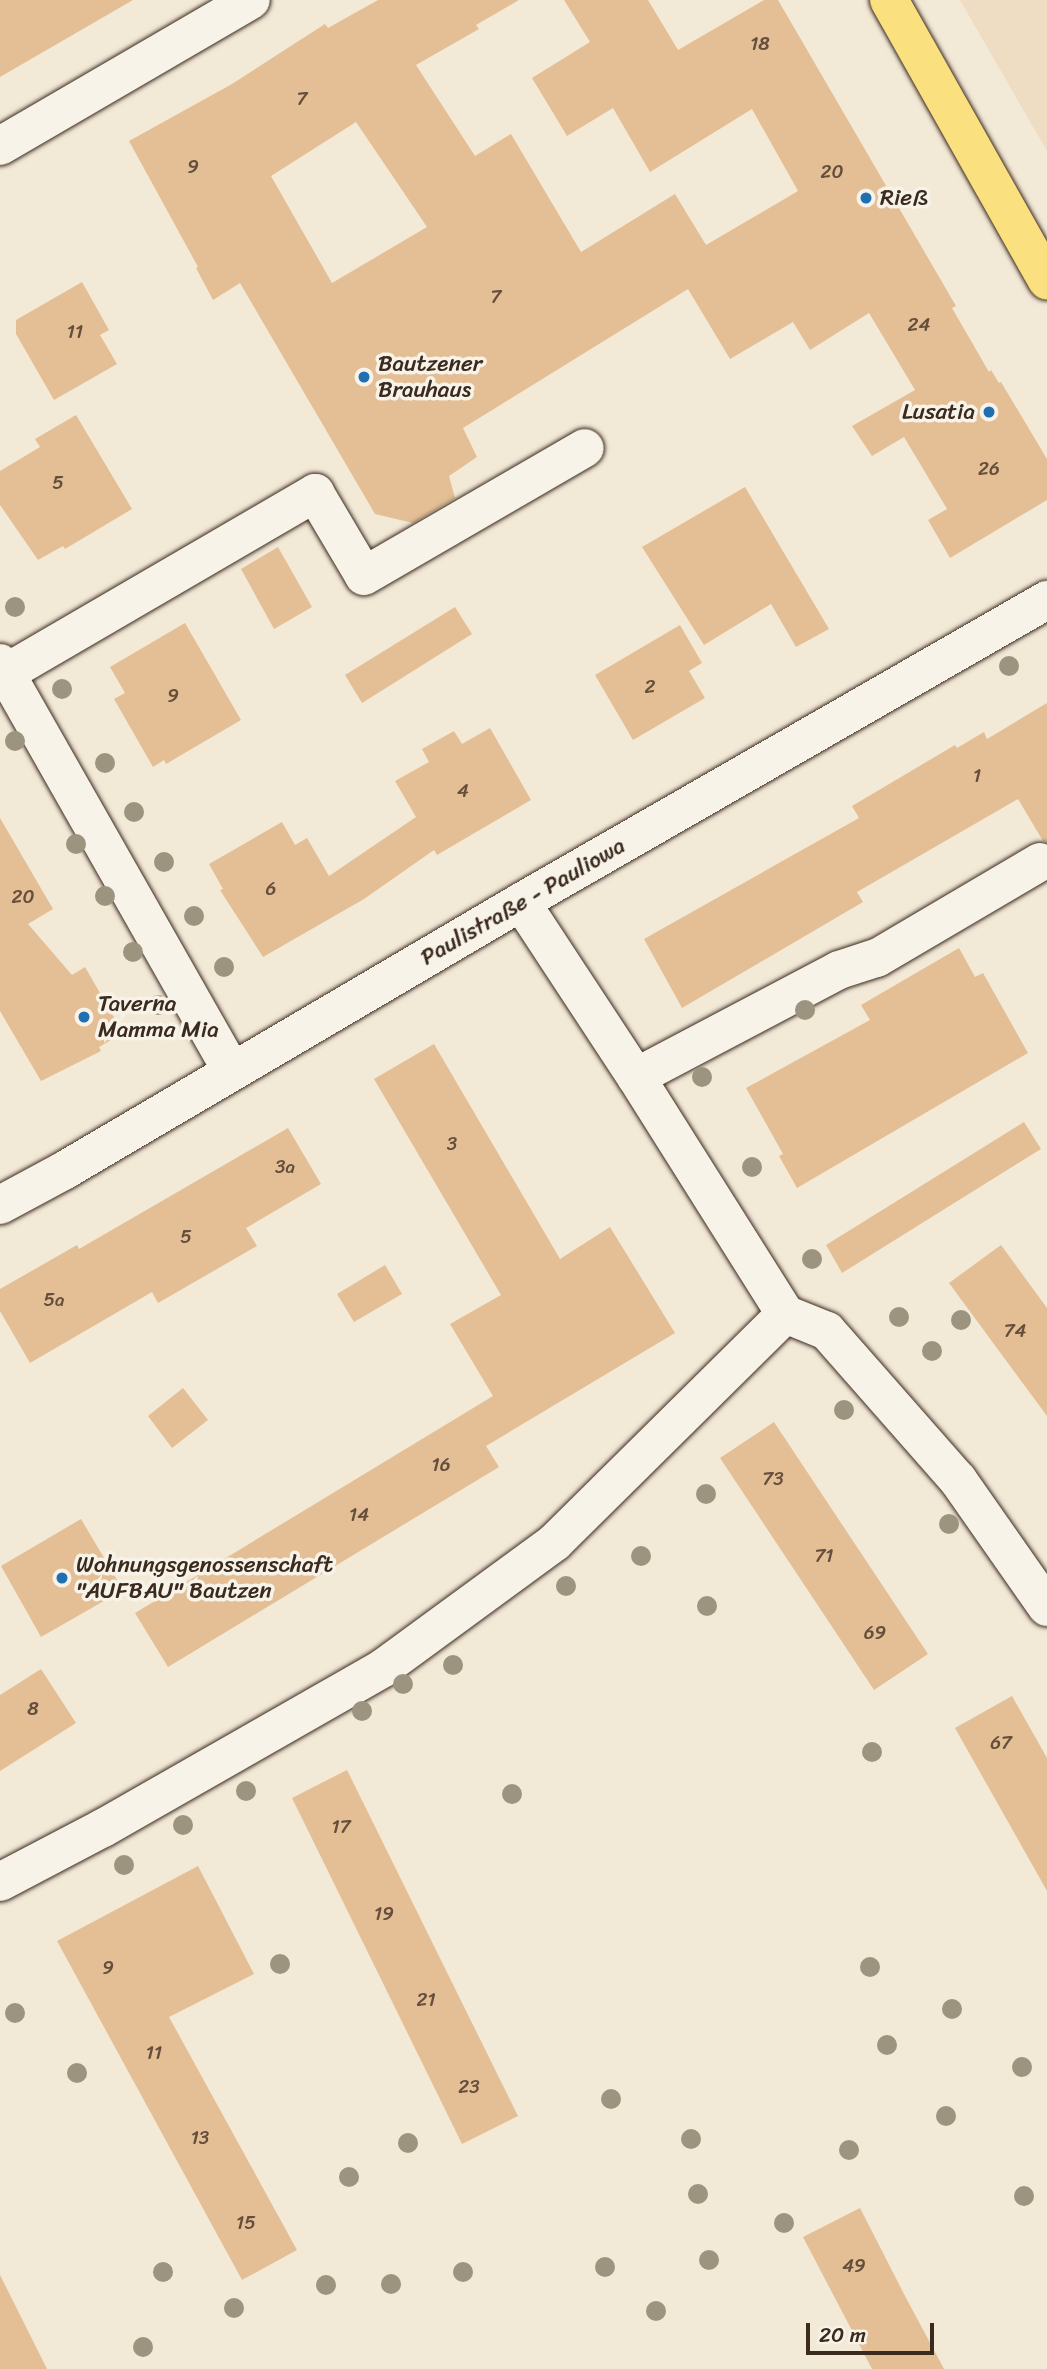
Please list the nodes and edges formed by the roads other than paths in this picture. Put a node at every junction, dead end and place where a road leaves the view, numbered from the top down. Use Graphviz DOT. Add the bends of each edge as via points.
graph roads {
  1 [pos="251,0"];
  2 [pos="889,0"];
  3 [pos="0,146"];
  4 [pos="1047,280"];
  5 [pos="585,447"];
  6 [pos="1047,600"];
  7 [pos="3,668"];
  8 [pos="1040,862"];
  9 [pos="521,902"];
  10 [pos="232,1071"];
  11 [pos="636,1077"];
  12 [pos="0,1205"];
  13 [pos="785,1314"];
  14 [pos="1047,1607"];
  15 [pos="0,1882"];
  1 -- 3 [label="street"];
  2 -- 4 [label="main road"];
  5 -- 7 [label="street" via="365,576 316,493"];
  6 -- 9 [label="street, Paulistraße - Pauliowa"];
  7 -- 10 [label="street"];
  8 -- 11 [label="street" via="877,958 839,970"];
  9 -- 10 [label="street, Paulistraße - Pauliowa"];
  9 -- 11 [label="street"];
  10 -- 12 [label="street, Paulistraße - Pauliowa"];
  11 -- 13 [label="street"];
  13 -- 14 [label="street" via="827,1331 958,1480"];
  13 -- 15 [label="street" via="555,1542 383,1668"];
}
